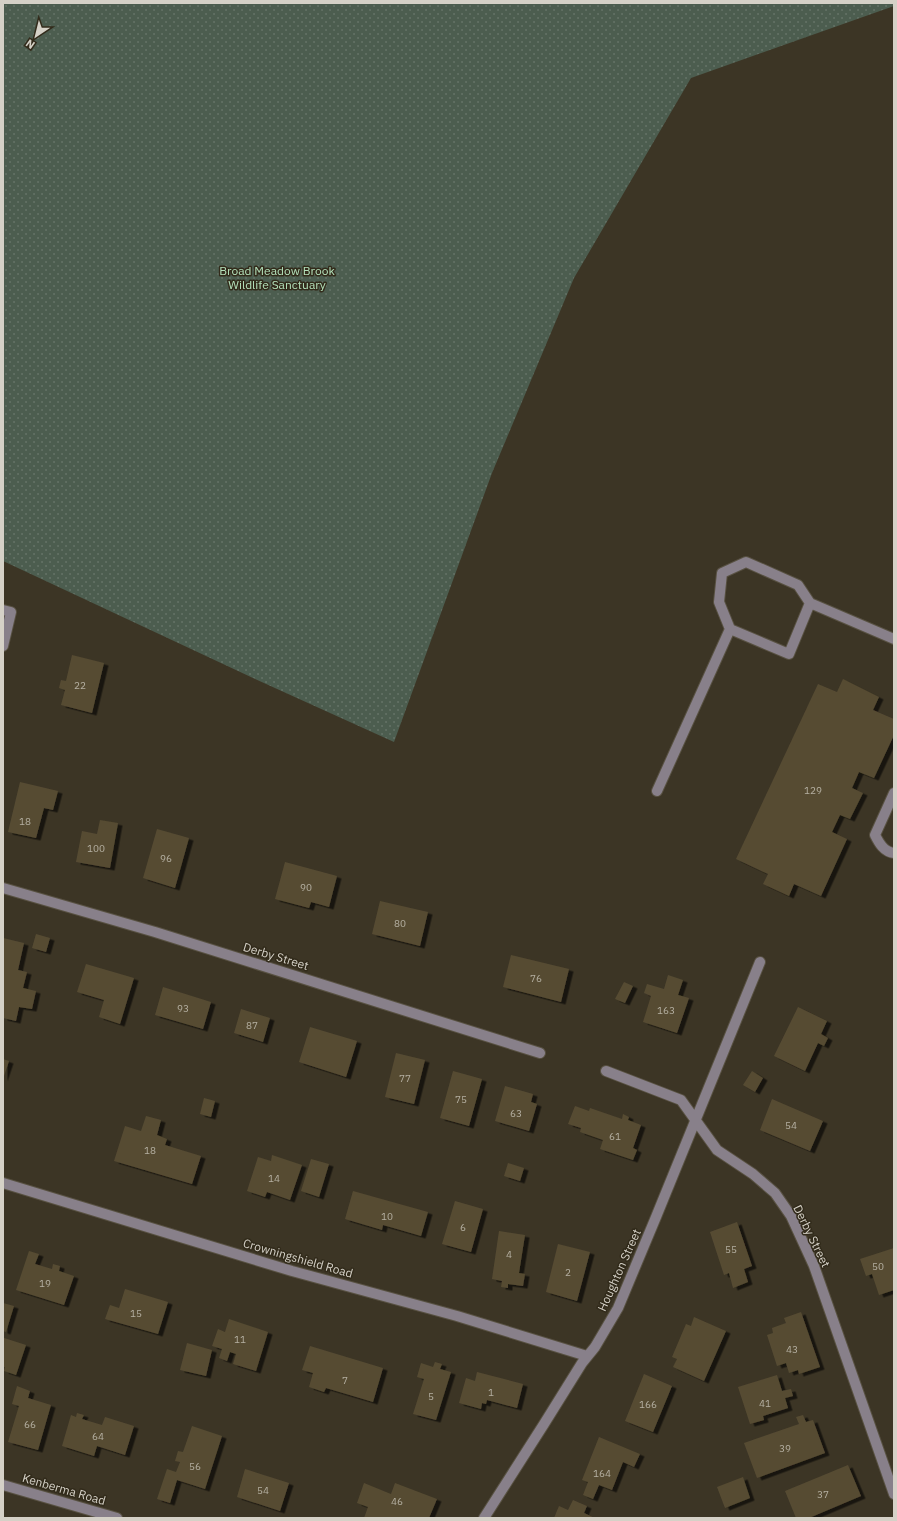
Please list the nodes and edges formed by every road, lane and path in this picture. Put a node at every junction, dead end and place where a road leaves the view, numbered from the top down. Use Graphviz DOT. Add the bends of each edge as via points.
graph roads {
  1 [pos="810,603"];
  2 [pos="7,611"];
  3 [pos="730,629"];
  4 [pos="894,639"];
  5 [pos="3,646"];
  6 [pos="657,791"];
  7 [pos="894,793"];
  8 [pos="894,853"];
  9 [pos="3,888"];
  10 [pos="760,962"];
  11 [pos="540,1053"];
  12 [pos="606,1071"];
  13 [pos="696,1121"];
  14 [pos="3,1183"];
  15 [pos="587,1356"];
  16 [pos="3,1485"];
  17 [pos="894,1494"];
  18 [pos="117,1518"];
  19 [pos="484,1518"];
  1 -- 3 [label="street" via="789,654"];
  1 -- 3 [label="street" via="798,585 746,562 722,573 719,602"];
  1 -- 4 [label="street"];
  2 -- 5 [label="street"];
  3 -- 6 [label="street"];
  7 -- 8 [label="street" via="875,835 881,846"];
  9 -- 11 [label="street, Derby Street" via="155,932"];
  10 -- 13 [label="street, Houghton Street"];
  12 -- 13 [label="street, Derby Street" via="681,1100"];
  13 -- 15 [label="street, Houghton Street" via="618,1308"];
  13 -- 17 [label="street, Derby Street" via="717,1150 753,1174 775,1193 791,1216 814,1266"];
  14 -- 15 [label="street, Crowningshield Road" via="292,1271 457,1316"];
  15 -- 19 [label="street, Houghton Street"];
  16 -- 18 [label="street, Kenberma Road"];
}
